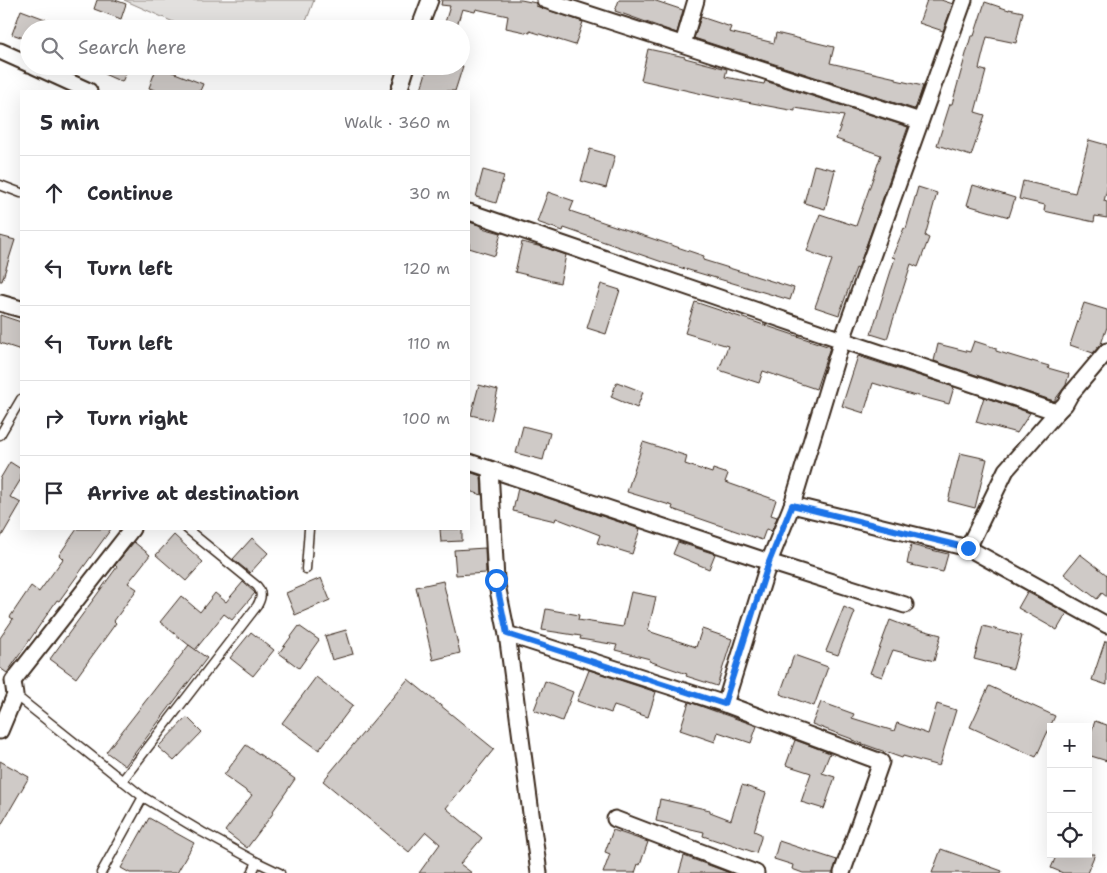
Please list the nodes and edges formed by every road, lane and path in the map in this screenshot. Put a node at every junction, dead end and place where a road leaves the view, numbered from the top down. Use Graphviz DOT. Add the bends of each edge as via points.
graph roads {
  1 [pos="430,0"];
  2 [pos="545,0"];
  3 [pos="696,0"];
  4 [pos="964,0"];
  5 [pos="422,20"];
  6 [pos="682,44"];
  7 [pos="0,51"];
  8 [pos="20,60"];
  9 [pos="54,75"];
  10 [pos="404,75"];
  11 [pos="87,90"];
  12 [pos="399,90"];
  13 [pos="920,121"];
  14 [pos="0,185"];
  15 [pos="20,193"];
  16 [pos="470,212"];
  17 [pos="0,302"];
  18 [pos="20,309"];
  19 [pos="842,340"];
  20 [pos="1107,351"];
  21 [pos="20,401"];
  22 [pos="1057,412"];
  23 [pos="0,434"];
  24 [pos="470,462"];
  25 [pos="490,469"];
  26 [pos="792,505"];
  27 [pos="131,530"];
  28 [pos="188,530"];
  29 [pos="309,530"];
  30 [pos="968,548"];
  31 [pos="769,562"];
  32 [pos="306,569"];
  33 [pos="904,605"];
  34 [pos="1107,625"];
  35 [pos="507,634"];
  36 [pos="9,684"];
  37 [pos="724,704"];
  38 [pos="0,731"];
  39 [pos="122,781"];
  40 [pos="143,797"];
  41 [pos="615,820"];
  42 [pos="257,862"];
  43 [pos="101,873"];
  44 [pos="252,873"];
  45 [pos="280,873"];
  46 [pos="539,873"];
  47 [pos="756,873"];
  48 [pos="842,873"];
  1 -- 5 [label="street"];
  2 -- 6 [label="street"];
  3 -- 6 [label="street"];
  4 -- 13 [label="street"];
  6 -- 13 [label="street"];
  7 -- 8 [label="street"];
  9 -- 11 [label="street"];
  10 -- 12 [label="street"];
  13 -- 19 [label="street"];
  14 -- 15 [label="lane"];
  16 -- 19 [label="street"];
  17 -- 18 [label="street"];
  19 -- 22 [label="street"];
  19 -- 26 [label="street"];
  20 -- 22 [label="street"];
  21 -- 23 [label="lane"];
  22 -- 30 [label="street" via="1006,470"];
  24 -- 25 [label="street"];
  25 -- 31 [label="street"];
  25 -- 35 [label="street" via="496,580"];
  26 -- 30 [label="street"];
  26 -- 31 [label="street"];
  27 -- 36 [label="street"];
  28 -- 39 [label="lane" via="257,586 261,597"];
  29 -- 32 [label="lane"];
  30 -- 34 [label="street"];
  31 -- 33 [label="street"];
  31 -- 37 [label="street"];
  35 -- 37 [label="street"];
  35 -- 46 [label="street"];
  36 -- 38 [label="street"];
  36 -- 39 [label="lane"];
  37 -- 48 [label="street" via="881,762"];
  39 -- 40 [label="lane"];
  40 -- 42 [label="lane"];
  40 -- 43 [label="lane"];
  41 -- 47 [label="street"];
  42 -- 44 [label="lane"];
  42 -- 45 [label="lane"];
}
